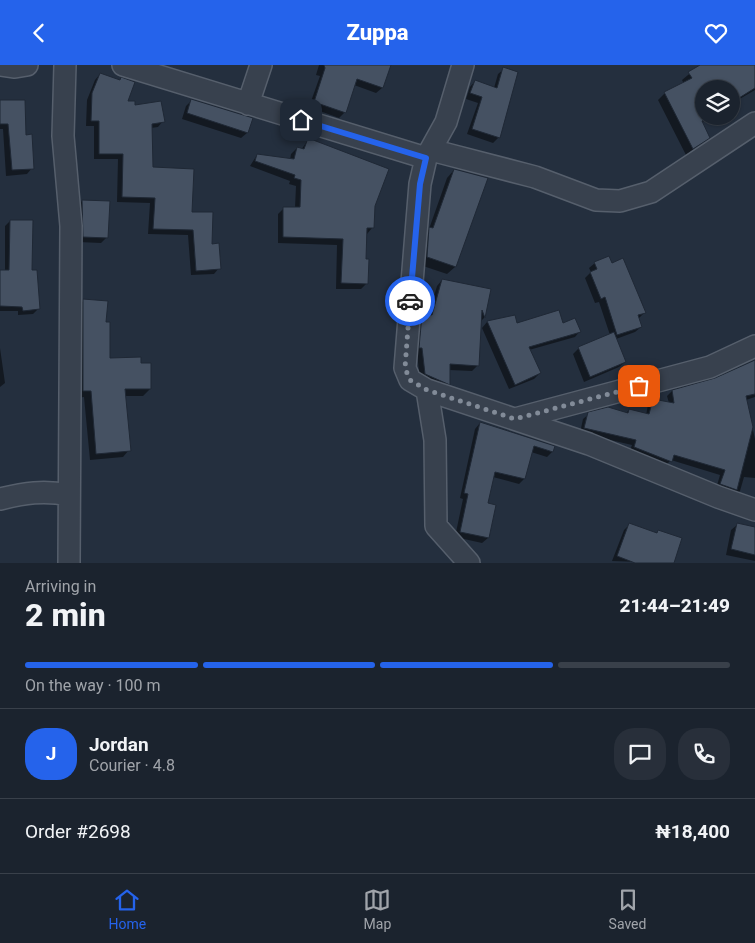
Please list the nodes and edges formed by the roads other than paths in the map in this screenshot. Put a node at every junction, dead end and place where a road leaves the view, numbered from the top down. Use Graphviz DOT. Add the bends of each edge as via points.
graph roads {
  1 [pos="0,65"];
  2 [pos="27,65"];
  3 [pos="65,65"];
  4 [pos="123,65"];
  5 [pos="261,65"];
  6 [pos="463,65"];
  7 [pos="248,104"];
  8 [pos="755,123"];
  9 [pos="428,154"];
  10 [pos="755,346"];
  11 [pos="427,390"];
  12 [pos="515,419"];
  13 [pos="69,495"];
  14 [pos="0,499"];
  15 [pos="755,510"];
  16 [pos="69,563"];
  17 [pos="469,563"];
  1 -- 2 [label="street"];
  3 -- 13 [label="street" via="63,136 71,226"];
  4 -- 7 [label="street"];
  5 -- 7 [label="street"];
  6 -- 9 [label="street" via="446,122"];
  7 -- 9 [label="street"];
  8 -- 9 [label="street" via="651,192 620,201 596,200 535,177"];
  9 -- 11 [label="street" via="420,184 405,368 410,380"];
  10 -- 12 [label="street" via="710,367"];
  11 -- 12 [label="street"];
  11 -- 17 [label="street" via="435,440 436,526"];
  12 -- 15 [label="street" via="589,444"];
  13 -- 14 [label="street" via="50,491"];
  13 -- 16 [label="street"];
}
